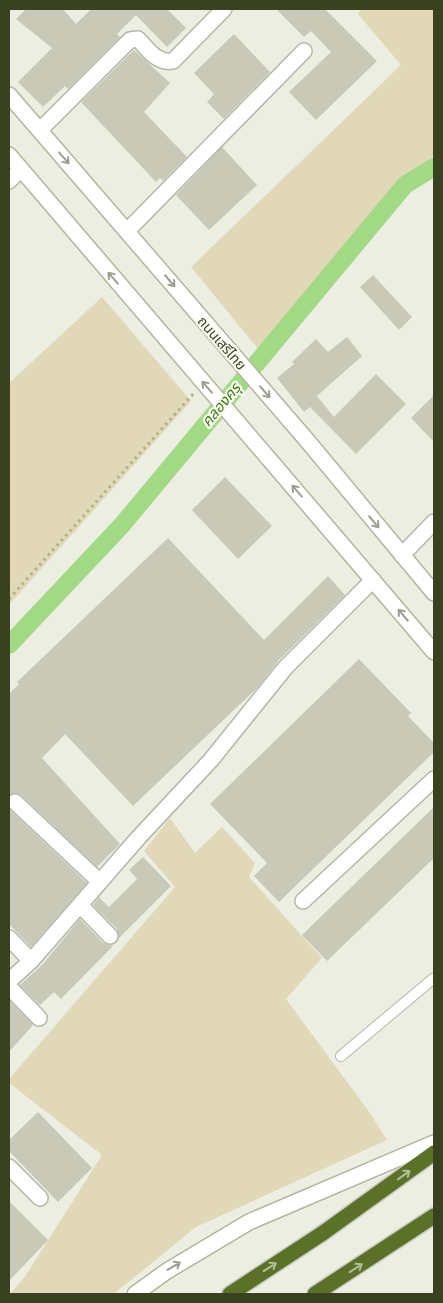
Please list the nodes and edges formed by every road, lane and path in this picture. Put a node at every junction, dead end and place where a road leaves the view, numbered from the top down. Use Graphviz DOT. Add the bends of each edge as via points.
graph roads {
  1 [pos="224,9"];
  2 [pos="304,51"];
  3 [pos="9,95"];
  4 [pos="40,130"];
  5 [pos="9,155"];
  6 [pos="21,169"];
  7 [pos="9,181"];
  8 [pos="127,231"];
  9 [pos="197,390"];
  10 [pos="434,522"];
  11 [pos="402,555"];
  12 [pos="373,580"];
  13 [pos="434,593"];
  14 [pos="9,599"];
  15 [pos="434,652"];
  16 [pos="434,779"];
  17 [pos="15,802"];
  18 [pos="100,882"];
  19 [pos="303,901"];
  20 [pos="80,905"];
  21 [pos="110,936"];
  22 [pos="9,938"];
  23 [pos="31,961"];
  24 [pos="434,978"];
  25 [pos="9,981"];
  26 [pos="9,987"];
  27 [pos="39,1018"];
  28 [pos="341,1056"];
  29 [pos="434,1143"];
  30 [pos="434,1152"];
  31 [pos="9,1167"];
  32 [pos="40,1198"];
  33 [pos="431,1219"];
  34 [pos="135,1294"];
  35 [pos="230,1294"];
  36 [pos="315,1294"];
  1 -- 4 [label="main road" via="173,61 160,61 138,39 130,40"];
  2 -- 8 [label="main road"];
  3 -- 4 [label="main road, ถนนเสรีไทย"];
  4 -- 8 [label="main road, ถนนเสรีไทย, one-way"];
  5 -- 6 [label="main road"];
  6 -- 7 [label="main road"];
  12 -- 6 [label="main road, one-way"];
  8 -- 11 [label="main road, ถนนเสรีไทย, one-way"];
  9 -- 14 [label="path"];
  10 -- 11 [label="main road"];
  11 -- 13 [label="main road, ถนนเสรีไทย"];
  15 -- 12 [label="main road, one-way"];
  12 -- 18 [label="main road" via="285,668 211,760"];
  16 -- 19 [label="main road"];
  17 -- 18 [label="main road"];
  18 -- 20 [label="main road"];
  20 -- 21 [label="main road"];
  20 -- 23 [label="main road"];
  22 -- 23 [label="main road"];
  23 -- 25 [label="main road"];
  24 -- 28 [label="lane"];
  26 -- 27 [label="main road"];
  34 -- 29 [label="main road, one-way" via="249,1222"];
  35 -- 30 [label="highway, one-way" via="324,1233"];
  31 -- 32 [label="main road"];
  36 -- 33 [label="highway, one-way"];
}
